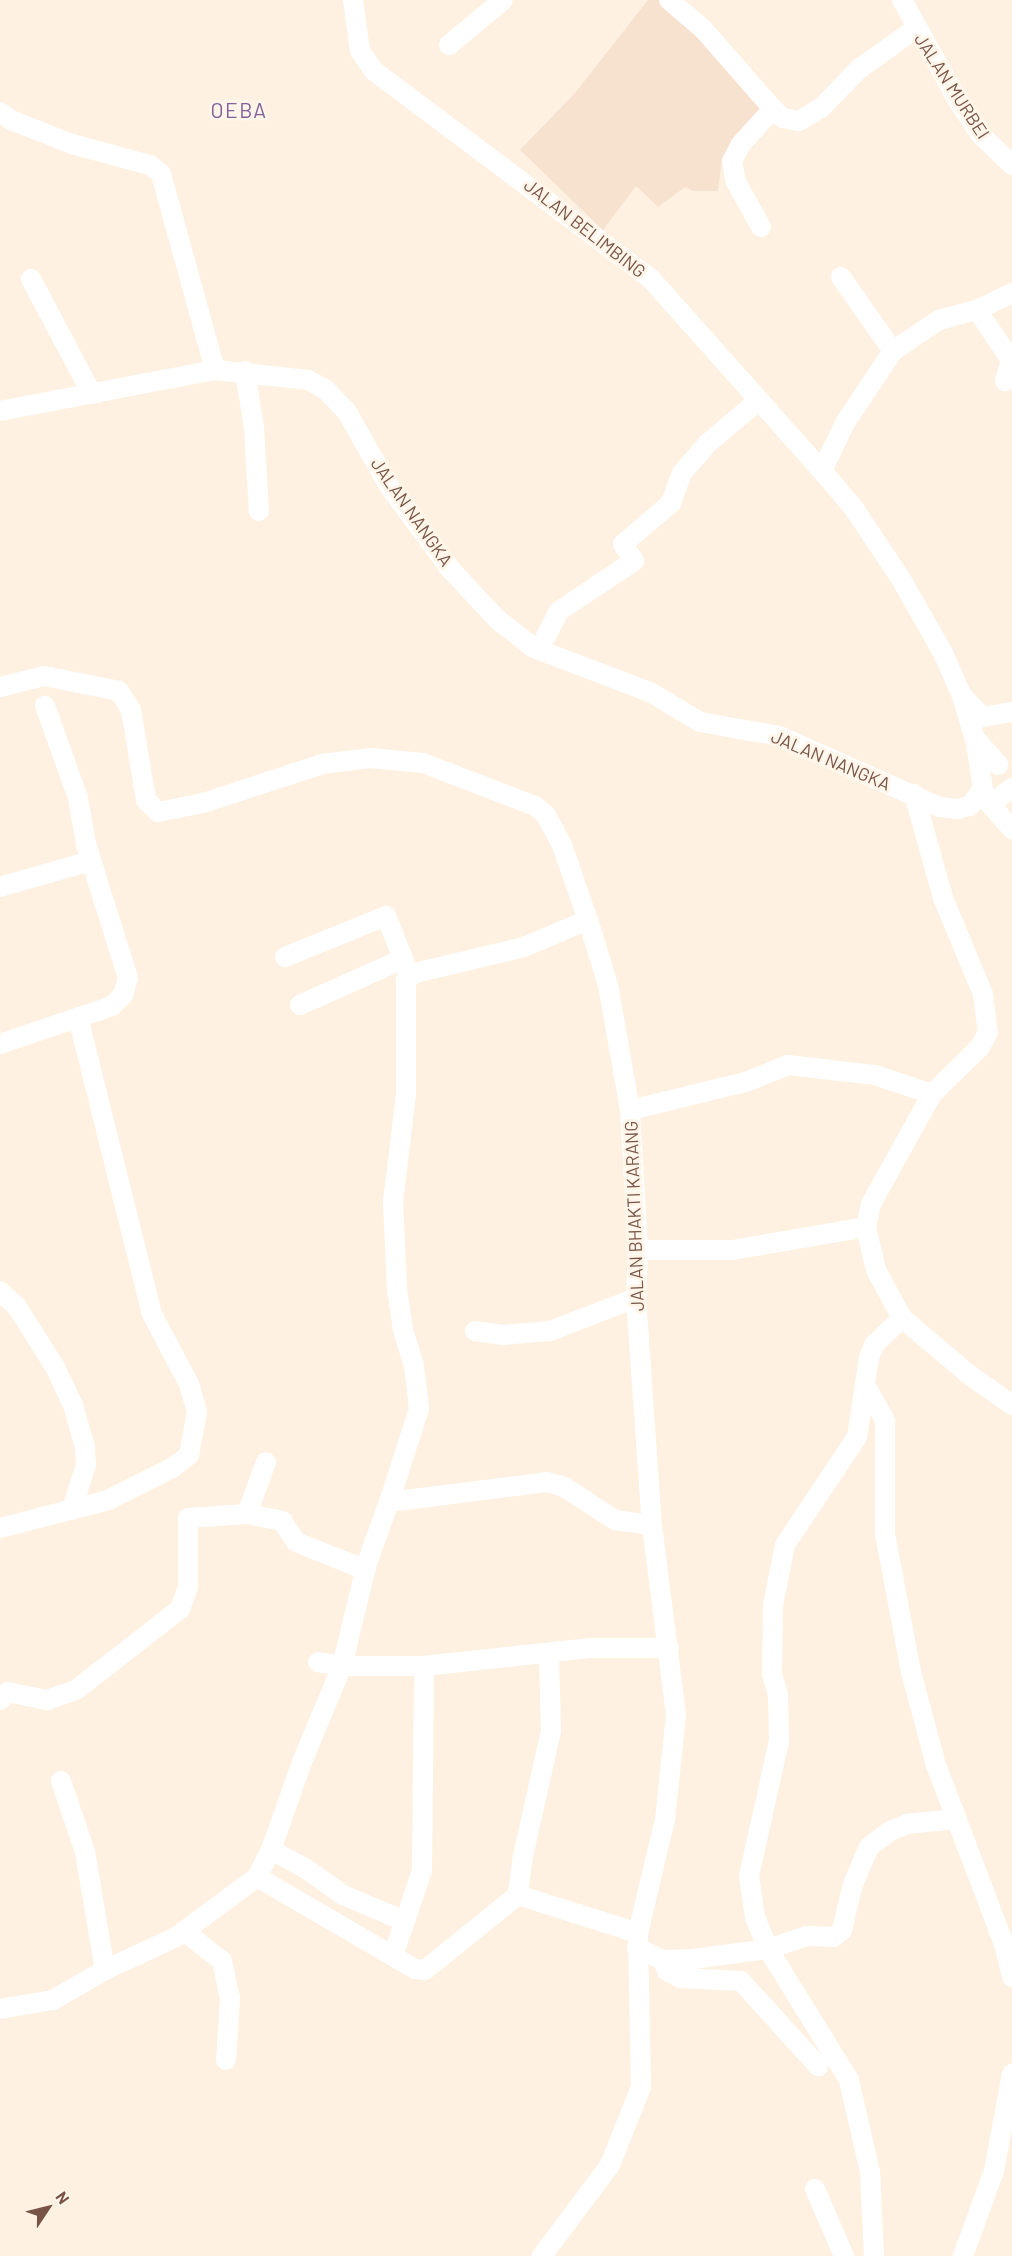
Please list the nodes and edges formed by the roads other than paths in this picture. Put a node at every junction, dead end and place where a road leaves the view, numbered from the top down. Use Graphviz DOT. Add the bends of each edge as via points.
graph roads {
  1 [pos="353,0"];
  2 [pos="503,0"];
  3 [pos="669,0"];
  4 [pos="902,0"];
  5 [pos="915,29"];
  6 [pos="449,45"];
  7 [pos="772,109"];
  8 [pos="0,112"];
  9 [pos="1012,165"];
  10 [pos="761,226"];
  11 [pos="841,277"];
  12 [pos="30,279"];
  13 [pos="1012,292"];
  14 [pos="977,310"];
  15 [pos="893,351"];
  16 [pos="215,370"];
  17 [pos="245,371"];
  18 [pos="1005,381"];
  19 [pos="92,394"];
  20 [pos="758,401"];
  21 [pos="0,411"];
  22 [pos="822,471"];
  23 [pos="259,511"];
  24 [pos="539,650"];
  25 [pos="0,687"];
  26 [pos="962,696"];
  27 [pos="45,706"];
  28 [pos="1012,712"];
  29 [pos="974,736"];
  30 [pos="998,765"];
  31 [pos="1012,788"];
  32 [pos="914,794"];
  33 [pos="987,798"];
  34 [pos="1012,829"];
  35 [pos="91,861"];
  36 [pos="0,887"];
  37 [pos="588,920"];
  38 [pos="285,957"];
  39 [pos="406,968"];
  40 [pos="300,1005"];
  41 [pos="78,1017"];
  42 [pos="0,1044"];
  43 [pos="932,1094"];
  44 [pos="630,1110"];
  45 [pos="866,1227"];
  46 [pos="638,1250"];
  47 [pos="0,1291"];
  48 [pos="636,1298"];
  49 [pos="902,1318"];
  50 [pos="475,1330"];
  51 [pos="867,1388"];
  52 [pos="1012,1405"];
  53 [pos="266,1462"];
  54 [pos="389,1502"];
  55 [pos="72,1509"];
  56 [pos="247,1514"];
  57 [pos="652,1525"];
  58 [pos="0,1528"];
  59 [pos="366,1570"];
  60 [pos="669,1648"];
  61 [pos="549,1653"];
  62 [pos="318,1662"];
  63 [pos="342,1666"];
  64 [pos="424,1666"];
  65 [pos="0,1700"];
  66 [pos="61,1781"];
  67 [pos="956,1819"];
  68 [pos="271,1850"];
  69 [pos="257,1877"];
  70 [pos="518,1895"];
  71 [pos="405,1921"];
  72 [pos="184,1931"];
  73 [pos="638,1940"];
  74 [pos="768,1949"];
  75 [pos="393,1956"];
  76 [pos="663,1960"];
  77 [pos="105,1970"];
  78 [pos="1012,1977"];
  79 [pos="0,2009"];
  80 [pos="226,2060"];
  81 [pos="818,2066"];
  82 [pos="1012,2073"];
  83 [pos="815,2189"];
  84 [pos="542,2256"];
  85 [pos="844,2256"];
  86 [pos="874,2256"];
  87 [pos="963,2256"];
  1 -- 20 [label="street, JALAN BELIMBING" via="360,51 374,72 636,266 679,308"];
  2 -- 6 [label="street"];
  3 -- 7 [label="street" via="703,29"];
  4 -- 5 [label="street, JALAN MURBEI"];
  5 -- 7 [label="street" via="859,69 812,115 799,121 783,118"];
  5 -- 9 [label="street, JALAN MURBEI" via="981,135"];
  7 -- 10 [label="street" via="741,144 732,161 736,182"];
  8 -- 16 [label="street" via="72,144 150,165 161,174"];
  11 -- 15 [label="street"];
  12 -- 19 [label="street"];
  13 -- 14 [label="street"];
  14 -- 15 [label="street" via="939,320"];
  14 -- 18 [label="street" via="1011,360"];
  15 -- 22 [label="street" via="845,423"];
  16 -- 17 [label="street, JALAN NANGKA"];
  16 -- 19 [label="street, JALAN NANGKA"];
  17 -- 23 [label="street" via="254,428"];
  17 -- 24 [label="street, JALAN NANGKA" via="286,375 325,388 347,412 389,486 452,571 498,620"];
  19 -- 21 [label="street, JALAN NANGKA"];
  20 -- 22 [label="street, JALAN BELIMBING"];
  20 -- 24 [label="street" via="707,444 682,473 671,503 623,544 634,561 559,611"];
  22 -- 26 [label="street" via="853,507 901,579 943,653"];
  24 -- 32 [label="street, JALAN NANGKA" via="650,692 700,722 779,736"];
  25 -- 37 [label="street, JALAN BHAKTI KARANG" via="44,676 119,691 131,710 146,800 158,812 203,803 322,764 370,758 423,763 535,806 558,836"];
  26 -- 28 [label="street" via="983,717"];
  26 -- 29 [label="street"];
  27 -- 35 [label="street" via="78,798"];
  29 -- 30 [label="street"];
  29 -- 33 [label="street"];
  31 -- 33 [label="street"];
  32 -- 33 [label="street, JALAN NANGKA" via="939,807 957,809"];
  32 -- 43 [label="street" via="943,898 975,972 988,1018 988,1032 980,1047"];
  33 -- 34 [label="street"];
  35 -- 36 [label="street"];
  35 -- 41 [label="street" via="128,978 123,995 112,1006"];
  37 -- 39 [label="street" via="524,947"];
  37 -- 44 [label="street, JALAN BHAKTI KARANG" via="608,985"];
  38 -- 39 [label="street" via="386,916"];
  39 -- 40 [label="street"];
  39 -- 54 [label="street" via="406,1094 393,1202 397,1289 419,1409"];
  41 -- 42 [label="street"];
  41 -- 55 [label="street" via="152,1314 189,1384 197,1412 189,1455 117,1496"];
  43 -- 44 [label="street" via="875,1075 788,1065 746,1082"];
  43 -- 45 [label="street" via="871,1204"];
  44 -- 46 [label="street, JALAN BHAKTI KARANG"];
  45 -- 46 [label="street" via="732,1250"];
  45 -- 49 [label="street" via="876,1270"];
  46 -- 48 [label="street, JALAN BHAKTI KARANG"];
  47 -- 55 [label="street" via="17,1307 55,1367 73,1406 86,1465"];
  48 -- 50 [label="street" via="550,1331 502,1335"];
  48 -- 57 [label="street, JALAN BHAKTI KARANG"];
  49 -- 51 [label="street" via="874,1344 868,1358"];
  49 -- 52 [label="street"];
  51 -- 67 [label="street" via="885,1421 885,1534 890,1575 936,1765"];
  51 -- 74 [label="street" via="857,1437 784,1545 777,1575 772,1674 780,1715 779,1741 749,1876 755,1917"];
  53 -- 56 [label="street"];
  54 -- 57 [label="street" via="547,1482 564,1487 615,1520"];
  54 -- 59 [label="street"];
  55 -- 58 [label="street"];
  56 -- 59 [label="street" via="282,1521 296,1542"];
  56 -- 65 [label="street" via="188,1518 188,1587 180,1609 114,1662 76,1690 53,1699 8,1692"];
  57 -- 60 [label="street, JALAN BHAKTI KARANG"];
  59 -- 63 [label="street"];
  60 -- 61 [label="street" via="591,1648"];
  60 -- 73 [label="street, JALAN BHAKTI KARANG" via="676,1715 675,1752 665,1819"];
  61 -- 64 [label="street"];
  61 -- 70 [label="street" via="551,1731"];
  62 -- 63 [label="street"];
  63 -- 64 [label="street"];
  63 -- 68 [label="street"];
  64 -- 71 [label="street" via="422,1870"];
  66 -- 77 [label="street" via="85,1852"];
  67 -- 74 [label="street" via="906,1824 879,1837 869,1847 856,1876 838,1935 807,1936"];
  67 -- 78 [label="street" via="1004,1944"];
  68 -- 69 [label="street"];
  68 -- 71 [label="street" via="343,1895"];
  69 -- 72 [label="street"];
  69 -- 75 [label="street"];
  70 -- 73 [label="street"];
  70 -- 75 [label="street" via="425,1970 415,1969"];
  71 -- 75 [label="street"];
  72 -- 77 [label="street"];
  72 -- 80 [label="street" via="222,1961 230,1998"];
  73 -- 76 [label="street"];
  73 -- 84 [label="street, JALAN BHAKTI KARANG" via="643,2067 635,2107 610,2164"];
  74 -- 76 [label="street"];
  74 -- 86 [label="street" via="849,2080 870,2172"];
  76 -- 81 [label="street" via="667,1971 680,1978 741,1981"];
  77 -- 79 [label="street" via="52,2000"];
  82 -- 87 [label="street" via="994,2171"];
  83 -- 85 [label="street"];
}
